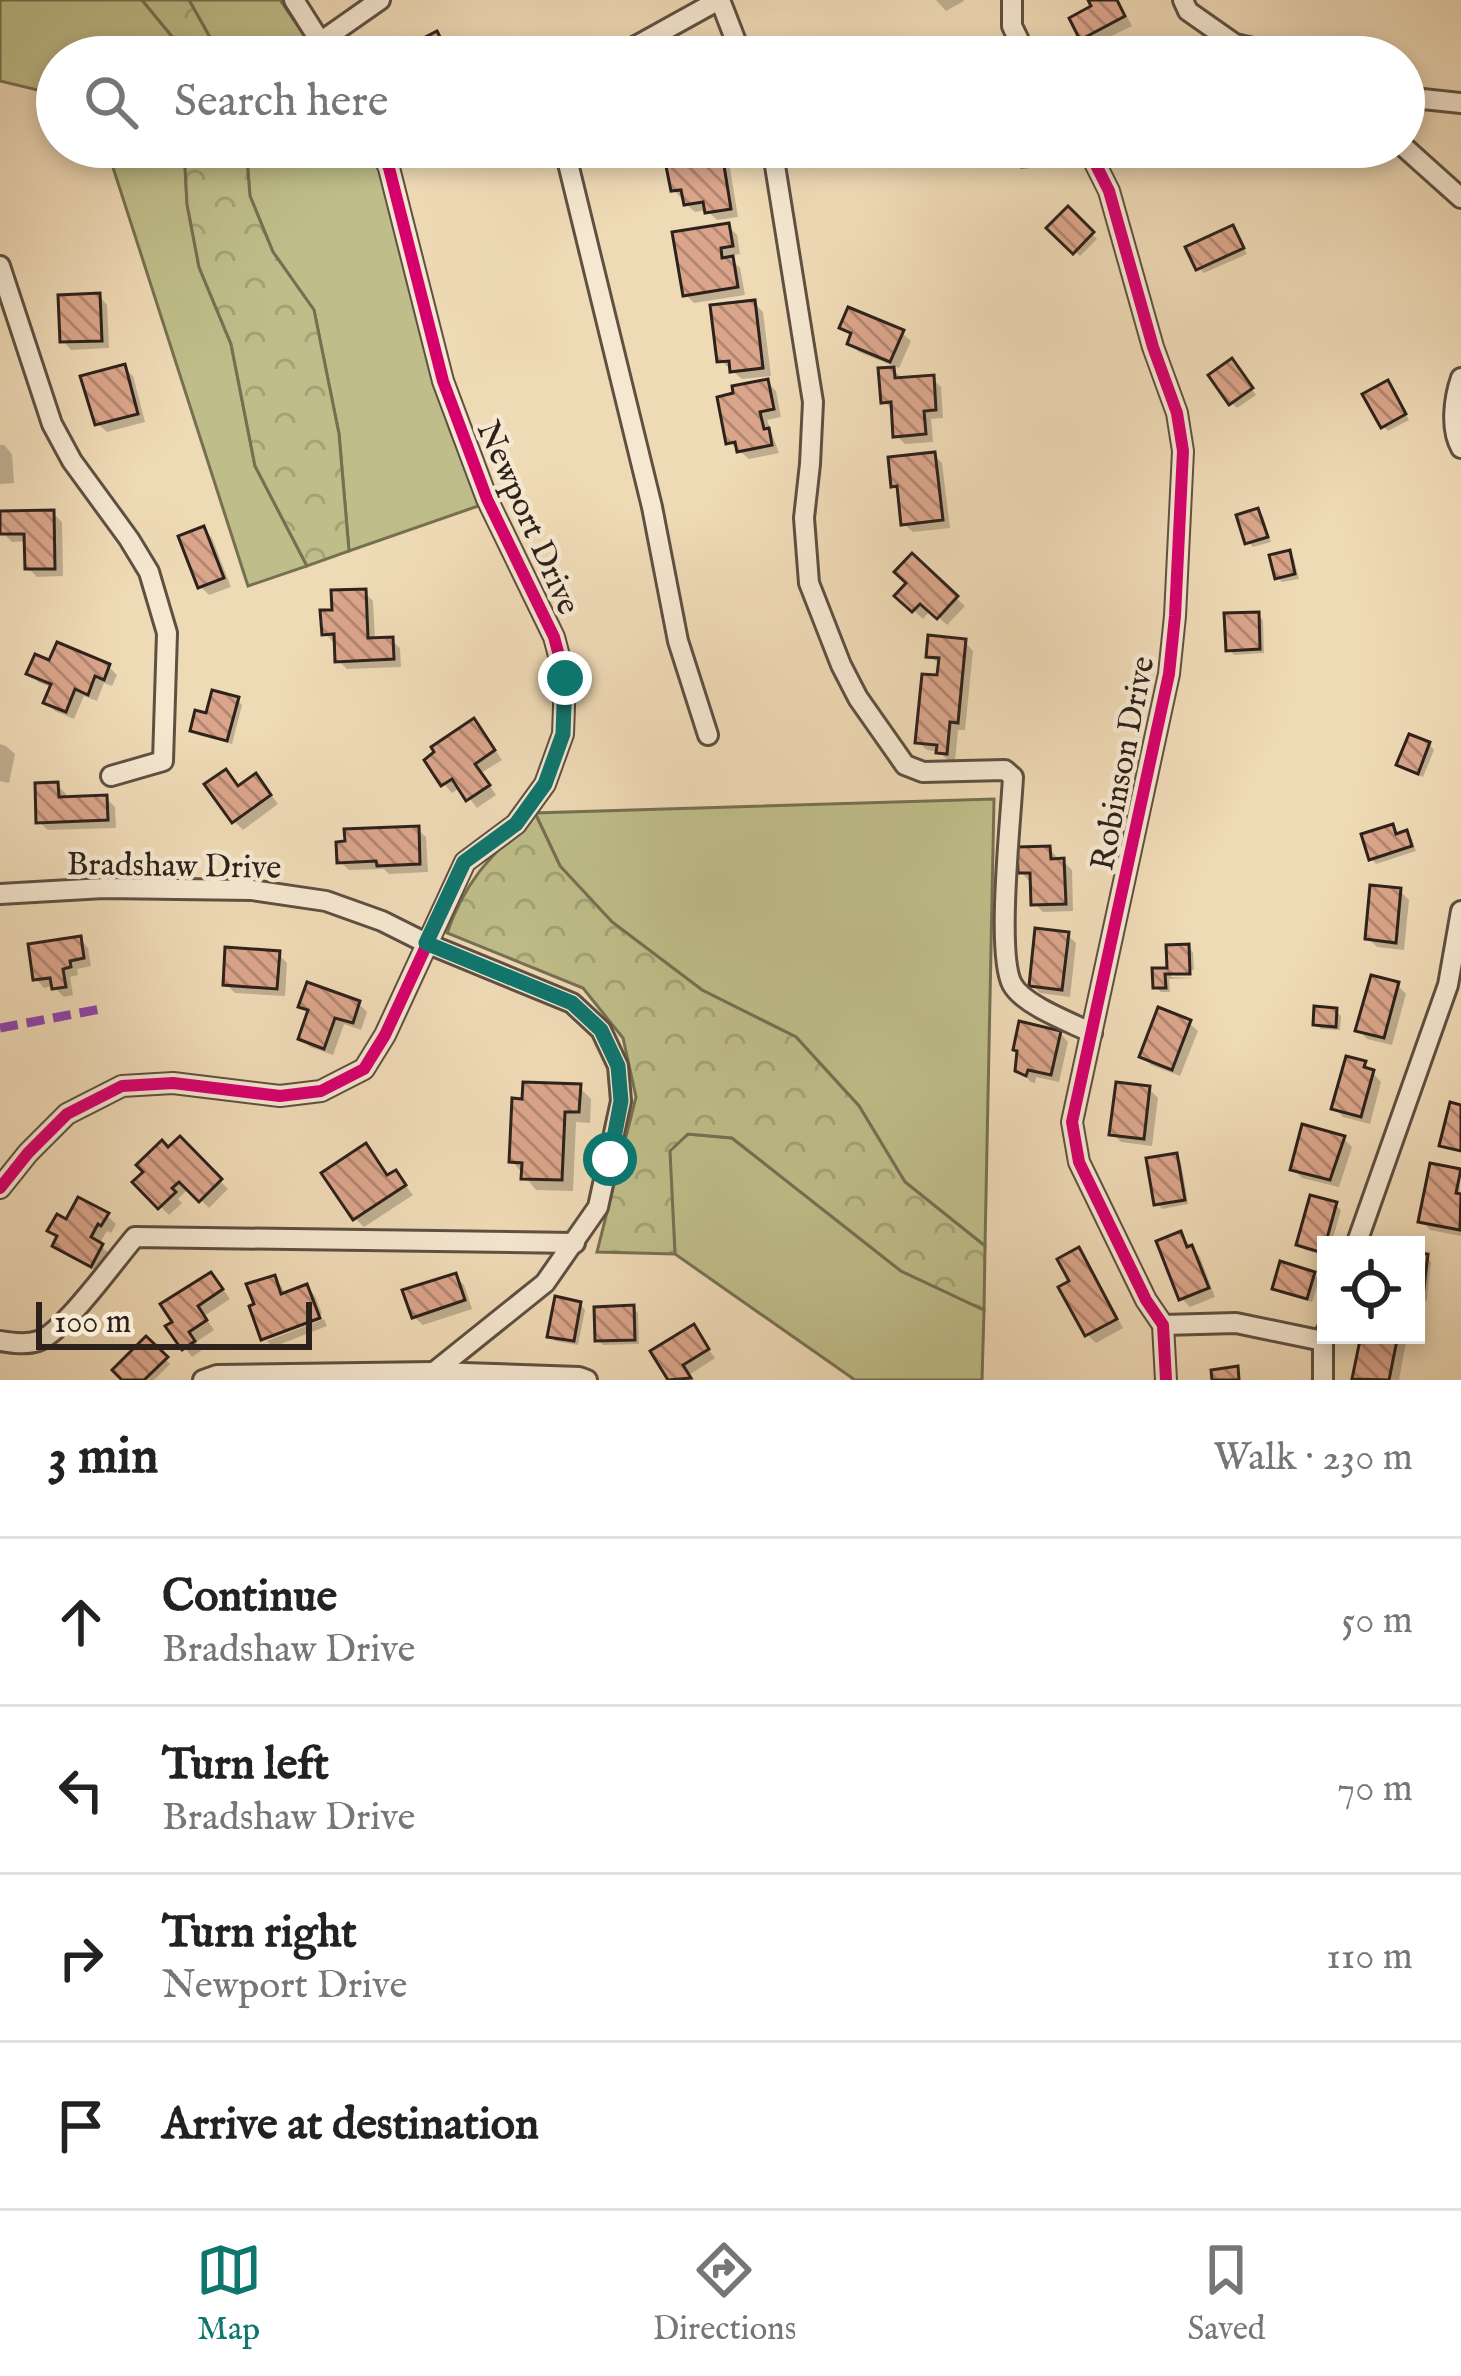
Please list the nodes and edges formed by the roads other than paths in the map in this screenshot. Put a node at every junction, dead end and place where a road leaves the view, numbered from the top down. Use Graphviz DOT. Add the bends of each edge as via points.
graph roads {
  1 [pos="294,0"];
  2 [pos="380,0"];
  3 [pos="719,0"];
  4 [pos="1012,0"];
  5 [pos="1183,0"];
  6 [pos="317,36"];
  7 [pos="340,36"];
  8 [pos="654,36"];
  9 [pos="734,36"];
  10 [pos="1017,36"];
  11 [pos="1223,36"];
  12 [pos="1425,100"];
  13 [pos="1461,103"];
  14 [pos="1425,166"];
  15 [pos="389,168"];
  16 [pos="569,168"];
  17 [pos="775,168"];
  18 [pos="1098,168"];
  19 [pos="1461,198"];
  20 [pos="0,266"];
  21 [pos="1461,378"];
  22 [pos="1461,448"];
  23 [pos="708,735"];
  24 [pos="112,776"];
  25 [pos="0,894"];
  26 [pos="1461,911"];
  27 [pos="426,943"];
  28 [pos="1092,1033"];
  29 [pos="0,1188"];
  30 [pos="1360,1236"];
  31 [pos="575,1243"];
  32 [pos="1163,1325"];
  33 [pos="1317,1335"];
  34 [pos="0,1341"];
  35 [pos="1324,1344"];
  36 [pos="434,1376"];
  37 [pos="202,1380"];
  38 [pos="587,1380"];
  39 [pos="1166,1380"];
  40 [pos="1323,1380"];
  1 -- 6 [label="street"];
  2 -- 7 [label="street"];
  3 -- 8 [label="street"];
  3 -- 9 [label="street"];
  4 -- 10 [label="street"];
  5 -- 11 [label="street"];
  12 -- 13 [label="street"];
  14 -- 19 [label="street"];
  15 -- 27 [label="street, Newport Drive" via="443,381 565,678 563,734 545,784 516,824 464,862"];
  16 -- 23 [label="street" via="678,641"];
  17 -- 28 [label="street" via="813,401 803,518 809,583 858,698 905,764 1013,777 1005,956 1013,986"];
  18 -- 28 [label="street, Robinson Drive" via="1183,451 1169,674"];
  20 -- 24 [label="street" via="52,424 149,572 166,633 164,761"];
  21 -- 22 [label="street" via="1454,437"];
  25 -- 27 [label="street, Bradshaw Drive" via="252,890 326,901"];
  26 -- 30 [label="street" via="1448,985"];
  27 -- 29 [label="street, Newport Drive" via="364,1069 321,1091 280,1096 173,1083 122,1086 67,1114"];
  27 -- 31 [label="street, Bradshaw Drive" via="572,1003 601,1030 618,1066 621,1101 598,1207"];
  28 -- 32 [label="street, Robinson Drive" via="1072,1122 1079,1162"];
  31 -- 34 [label="street" via="135,1237 40,1341"];
  31 -- 36 [label="street, Bradshaw Drive" via="545,1283"];
  32 -- 33 [label="street"];
  32 -- 39 [label="street, Robinson Drive"];
  35 -- 40 [label="street"];
  36 -- 37 [label="street"];
  36 -- 38 [label="street"];
}
